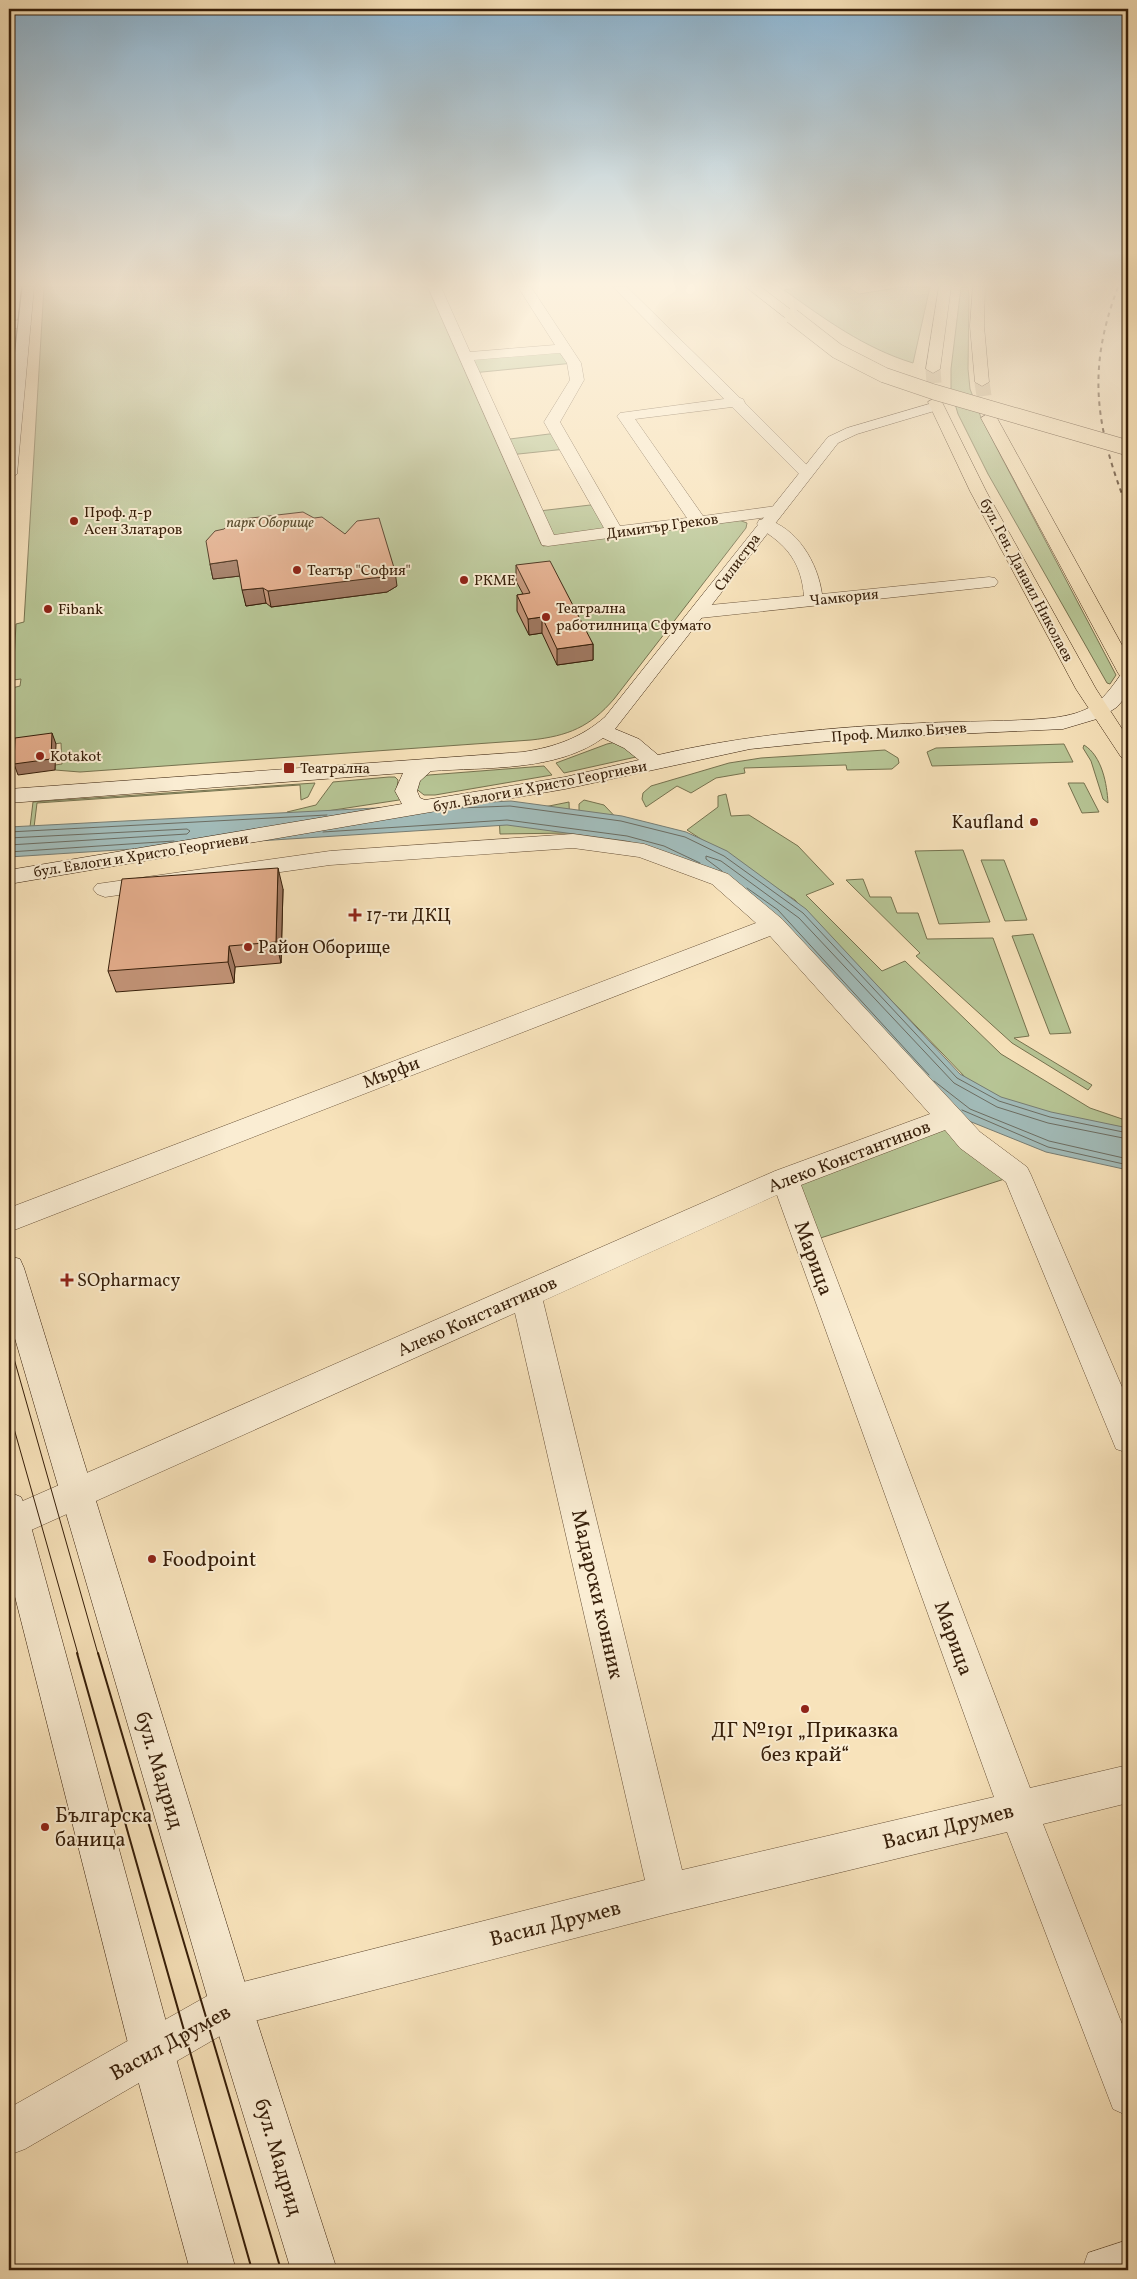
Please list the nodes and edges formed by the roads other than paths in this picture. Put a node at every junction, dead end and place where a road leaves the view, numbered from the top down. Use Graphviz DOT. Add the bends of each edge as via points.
graph roads {
  1 [pos="17,393"];
  2 [pos="481,393"];
  3 [pos="569,393"];
  4 [pos="729,393"];
  5 [pos="939,393"];
  6 [pos="738,402"];
  7 [pos="936,404"];
  8 [pos="989,418"];
  9 [pos="890,419"];
  10 [pos="950,434"];
  11 [pos="1128,448"];
  12 [pos="806,472"];
  13 [pos="9,474"];
  14 [pos="771,517"];
  15 [pos="698,521"];
  16 [pos="615,532"];
  17 [pos="989,582"];
  18 [pos="814,600"];
  19 [pos="700,612"];
  20 [pos="1128,673"];
  21 [pos="1128,678"];
  22 [pos="1100,712"];
  23 [pos="602,731"];
  24 [pos="1128,753"];
  25 [pos="426,765"];
  26 [pos="654,765"];
  27 [pos="9,796"];
  28 [pos="425,808"];
  29 [pos="9,876"];
  30 [pos="105,890"];
  31 [pos="774,925"];
  32 [pos="950,1117"];
  33 [pos="785,1179"];
  34 [pos="9,1220"];
  35 [pos="9,1268"];
  36 [pos="526,1294"];
  37 [pos="1128,1438"];
  38 [pos="76,1494"];
  39 [pos="10,1518"];
  40 [pos="1128,1784"];
  41 [pos="1018,1809"];
  42 [pos="668,1894"];
  43 [pos="231,2006"];
  44 [pos="152,2051"];
  45 [pos="1128,2094"];
  46 [pos="9,2133"];
  47 [pos="1128,2263"];
  48 [pos="213,2270"];
  49 [pos="314,2270"];
  50 [pos="1104,2270"];
  1 -- 13 [label="street"];
  2 -- 16 [label="street, Димитър Греков" via="548,541"];
  3 -- 16 [label="street" via="552,422"];
  4 -- 6 [label="street"];
  5 -- 11 [label="main road, bridge"];
  6 -- 12 [label="street"];
  6 -- 15 [label="street" via="625,416"];
  7 -- 9 [label="street, Силистра"];
  7 -- 10 [label="main road, бул. Ген. Данаил Николаев"];
  8 -- 20 [label="main road"];
  9 -- 10 [label="street, Силистра" via="927,421"];
  9 -- 12 [label="street, Силистра" via="834,440"];
  10 -- 22 [label="main road, бул. Ген. Данаил Николаев"];
  12 -- 14 [label="street, Силистра"];
  14 -- 15 [label="street, Димитър Греков"];
  14 -- 18 [label="street" via="806,561 812,574"];
  14 -- 19 [label="street, Силистра"];
  15 -- 16 [label="street, Димитър Греков"];
  17 -- 18 [label="street, Чамкория"];
  18 -- 19 [label="street, Чамкория"];
  19 -- 23 [label="street, Силистра"];
  21 -- 22 [label="street, Проф. Милко Бичев" via="1118,695"];
  22 -- 24 [label="main road, бул. Ген. Данаил Николаев"];
  22 -- 26 [label="street, Проф. Милко Бичев" via="1064,723 777,740 724,747"];
  23 -- 25 [label="street, бул. Евлоги и Христо Георгиеви" via="581,744 543,755"];
  23 -- 26 [label="street, бул. Евлоги и Христо Георгиеви" via="640,747"];
  25 -- 27 [label="street, бул. Евлоги и Христо Георгиеви"];
  25 -- 28 [label="street" via="410,778 406,791 412,802"];
  26 -- 28 [label="street, бул. Евлоги и Христо Георгиеви"];
  28 -- 29 [label="street, бул. Евлоги и Христо Георгиеви"];
  30 -- 31 [label="street, бул. Евлоги и Христо Георгиеви" via="330,858 573,841 644,852 720,879"];
  31 -- 32 [label="street, бул. Евлоги и Христо Георгиеви"];
  31 -- 34 [label="street, Мърфи"];
  32 -- 33 [label="street, Алеко Константинов"];
  32 -- 37 [label="street, бул. Евлоги и Христо Георгиеви" via="970,1140 1017,1175"];
  33 -- 36 [label="street, Алеко Константинов"];
  33 -- 41 [label="street, Марица"];
  35 -- 38 [label="street, бул. Мадрид"];
  36 -- 38 [label="street, Алеко Константинов"];
  36 -- 42 [label="street, Мадарски конник"];
  38 -- 39 [label="street, Алеко Константинов"];
  38 -- 43 [label="street, бул. Мадрид"];
  39 -- 44 [label="street"];
  40 -- 41 [label="street, Васил Друмев"];
  41 -- 42 [label="street, Васил Друмев"];
  41 -- 45 [label="street, Марица"];
  42 -- 43 [label="street, Васил Друмев"];
  43 -- 44 [label="street, Васил Друмев"];
  43 -- 49 [label="street, бул. Мадрид"];
  44 -- 46 [label="street, Васил Друмев"];
  44 -- 48 [label="street"];
  47 -- 50 [label="street"];
}
